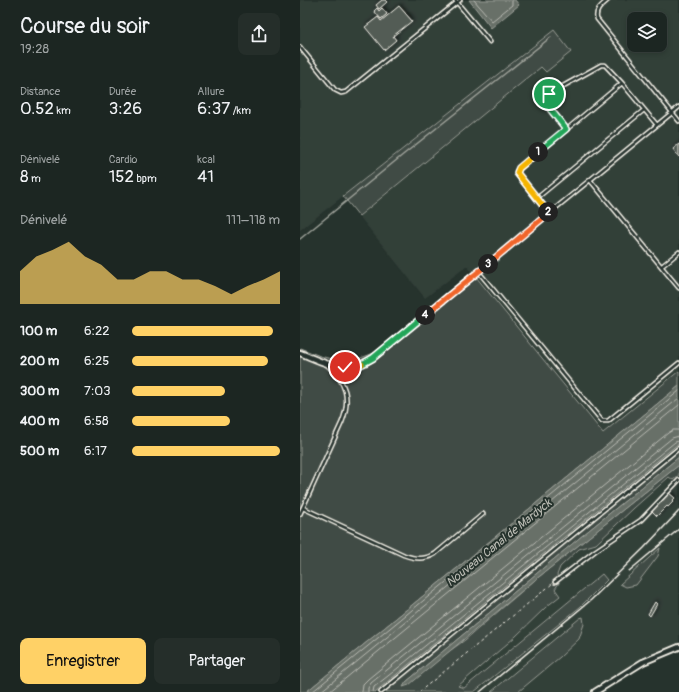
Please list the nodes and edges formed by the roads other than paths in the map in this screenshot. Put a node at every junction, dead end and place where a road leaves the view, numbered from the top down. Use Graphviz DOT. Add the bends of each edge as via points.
graph roads {
  1 [pos="460,0"];
  2 [pos="608,0"];
  3 [pos="456,1"];
  4 [pos="490,42"];
  5 [pos="300,47"];
  6 [pos="622,83"];
  7 [pos="679,107"];
  8 [pos="644,110"];
  9 [pos="672,113"];
  10 [pos="679,122"];
  11 [pos="657,125"];
  12 [pos="566,129"];
  13 [pos="590,180"];
  14 [pos="537,198"];
  15 [pos="549,213"];
  16 [pos="679,252"];
  17 [pos="662,266"];
  18 [pos="476,273"];
  19 [pos="679,288"];
  20 [pos="300,353"];
  21 [pos="325,363"];
  22 [pos="679,363"];
  23 [pos="679,448"];
  24 [pos="679,480"];
  25 [pos="303,508"];
  26 [pos="300,514"];
  27 [pos="484,514"];
  28 [pos="555,582"];
  29 [pos="679,646"];
  30 [pos="381,692"];
  31 [pos="595,692"];
  1 -- 3 [label="lane"];
  2 -- 9 [label="lane" via="597,10 597,19"];
  3 -- 4 [label="lane"];
  3 -- 5 [label="lane" via="346,92 335,90"];
  6 -- 8 [label="lane"];
  6 -- 12 [label="lane"];
  6 -- 12 [label="lane" via="609,67 601,65 545,97 547,105"];
  7 -- 9 [label="lane"];
  8 -- 11 [label="lane"];
  8 -- 14 [label="lane"];
  9 -- 10 [label="lane"];
  9 -- 11 [label="lane"];
  11 -- 13 [label="lane"];
  12 -- 14 [label="lane" via="517,171"];
  13 -- 15 [label="lane"];
  13 -- 17 [label="lane"];
  14 -- 15 [label="lane"];
  15 -- 18 [label="lane"];
  16 -- 17 [label="lane"];
  17 -- 19 [label="lane"];
  18 -- 21 [label="street" via="368,361 348,368"];
  18 -- 22 [label="lane" via="602,421 608,421"];
  20 -- 21 [label="street"];
  21 -- 25 [label="lane" via="342,382 347,408"];
  23 -- 30 [label="lane"];
  24 -- 28 [label="lane" via="641,520"];
  25 -- 26 [label="lane"];
  25 -- 27 [label="lane" via="404,555 418,559 435,554"];
  29 -- 31 [label="street" via="639,664"];
}
